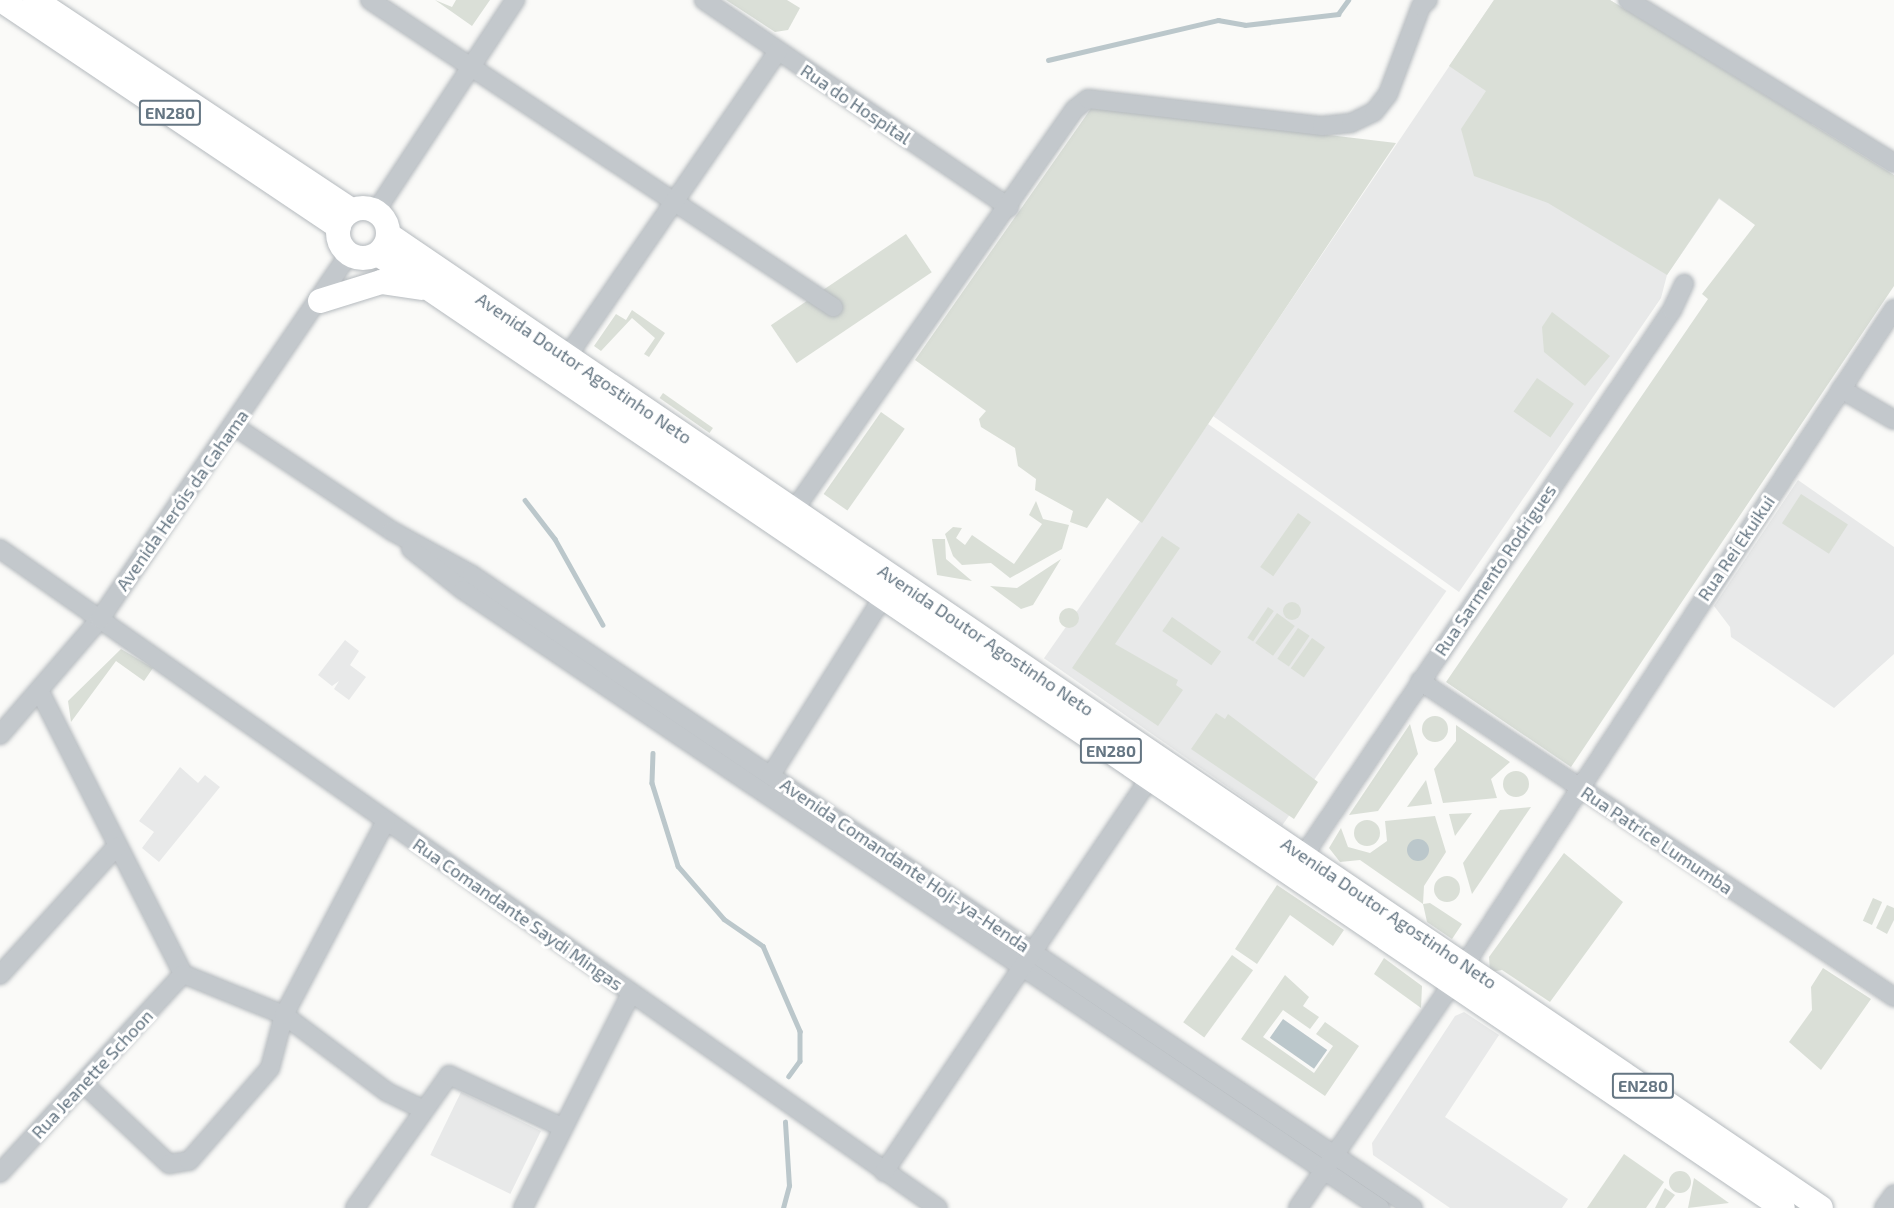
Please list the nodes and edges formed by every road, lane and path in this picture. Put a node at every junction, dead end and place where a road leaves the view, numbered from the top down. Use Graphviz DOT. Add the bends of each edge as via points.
graph roads {
  1 [pos="1,0"];
  2 [pos="35,0"];
  3 [pos="370,0"];
  4 [pos="515,0"];
  5 [pos="704,0"];
  6 [pos="1428,0"];
  7 [pos="1634,2"];
  8 [pos="778,51"];
  9 [pos="471,67"];
  10 [pos="1894,163"];
  11 [pos="674,202"];
  12 [pos="1009,207"];
  13 [pos="376,211"];
  14 [pos="345,219"];
  15 [pos="383,245"];
  16 [pos="349,254"];
  17 [pos="1684,284"];
  18 [pos="439,296"];
  19 [pos="320,301"];
  20 [pos="833,306"];
  21 [pos="1894,309"];
  22 [pos="567,357"];
  23 [pos="1841,388"];
  24 [pos="1894,420"];
  25 [pos="234,426"];
  26 [pos="794,510"];
  27 [pos="392,531"];
  28 [pos="0,549"];
  29 [pos="883,597"];
  30 [pos="100,619"];
  31 [pos="1420,681"];
  32 [pos="39,690"];
  33 [pos="0,735"];
  34 [pos="1156,768"];
  35 [pos="771,775"];
  36 [pos="1577,787"];
  37 [pos="386,821"];
  38 [pos="116,847"];
  39 [pos="1304,855"];
  40 [pos="1034,951"];
  41 [pos="1466,964"];
  42 [pos="1023,967"];
  43 [pos="183,974"];
  44 [pos="0,975"];
  45 [pos="1452,984"];
  46 [pos="630,993"];
  47 [pos="1894,997"];
  48 [pos="284,1015"];
  49 [pos="84,1084"];
  50 [pos="424,1110"];
  51 [pos="562,1127"];
  52 [pos="1335,1155"];
  53 [pos="1324,1170"];
  54 [pos="884,1172"];
  55 [pos="0,1173"];
  56 [pos="1894,1194"];
  57 [pos="355,1208"];
  58 [pos="523,1208"];
  59 [pos="938,1208"];
  60 [pos="1298,1208"];
  61 [pos="1380,1208"];
  62 [pos="1413,1208"];
  63 [pos="1783,1208"];
  64 [pos="1821,1208"];
  65 [pos="1884,1208"];
  1 -- 14 [label="main road, EN280"];
  2 -- 14 [label="main road, EN280"];
  3 -- 9 [label="street"];
  4 -- 9 [label="street"];
  5 -- 8 [label="street, Rua do Hospital"];
  6 -- 12 [label="street" via="1421,6 1388,94 1374,112 1351,123 1322,126 1088,99 1075,109"];
  7 -- 10 [label="street"];
  8 -- 11 [label="street"];
  8 -- 12 [label="street, Rua do Hospital"];
  9 -- 11 [label="street"];
  9 -- 13 [label="street"];
  11 -- 20 [label="street"];
  11 -- 22 [label="street"];
  12 -- 26 [label="street"];
  13 -- 14 [label="main road"];
  13 -- 15 [label="main road"];
  14 -- 16 [label="main road" via="340,244"];
  15 -- 16 [label="main road" via="364,259"];
  15 -- 18 [label="main road, Avenida Doutor Agostinho Neto / EN280"];
  15 -- 22 [label="main road, Avenida Doutor Agostinho Neto / EN280"];
  16 -- 19 [label="street, Avenida Heróis da Cahama"];
  17 -- 31 [label="street, Rua Sarmento Rodrigues" via="1672,310"];
  18 -- 19 [label="main road" via="405,283 381,282"];
  18 -- 29 [label="main road, Avenida Doutor Agostinho Neto / EN280"];
  19 -- 25 [label="street, Avenida Heróis da Cahama"];
  21 -- 23 [label="street, Rua Rei Ekuikui"];
  22 -- 26 [label="main road, Avenida Doutor Agostinho Neto / EN280"];
  23 -- 24 [label="street"];
  23 -- 36 [label="street, Rua Rei Ekuikui"];
  25 -- 27 [label="street, Avenida Comandante Hoji-ya-Henda"];
  25 -- 30 [label="street, Avenida Heróis da Cahama"];
  26 -- 34 [label="main road, Avenida Doutor Agostinho Neto / EN280"];
  27 -- 35 [label="street, Avenida Comandante Hoji-ya-Henda" via="465,570"];
  27 -- 42 [label="street, Avenida Comandante Hoji-ya-Henda" via="463,590"];
  28 -- 30 [label="street, Rua Comandante Saydi Mingas"];
  29 -- 34 [label="main road, Avenida Doutor Agostinho Neto / EN280"];
  29 -- 35 [label="street"];
  30 -- 32 [label="street, Avenida Heróis da Cahama"];
  30 -- 37 [label="street, Rua Comandante Saydi Mingas"];
  31 -- 36 [label="street, Rua Patrice Lumumba"];
  31 -- 39 [label="street, Rua Sarmento Rodrigues"];
  32 -- 33 [label="street, Avenida Heróis da Cahama"];
  32 -- 38 [label="street"];
  34 -- 39 [label="main road, Avenida Doutor Agostinho Neto / EN280"];
  34 -- 40 [label="street"];
  34 -- 45 [label="main road, Avenida Doutor Agostinho Neto / EN280"];
  35 -- 40 [label="street, Avenida Comandante Hoji-ya-Henda"];
  36 -- 41 [label="street, Rua Rei Ekuikui"];
  36 -- 47 [label="street, Rua Patrice Lumumba"];
  37 -- 46 [label="street, Rua Comandante Saydi Mingas"];
  37 -- 48 [label="street"];
  38 -- 43 [label="street"];
  38 -- 44 [label="street"];
  39 -- 41 [label="main road, Avenida Doutor Agostinho Neto / EN280"];
  40 -- 42 [label="street"];
  40 -- 52 [label="street, Avenida Comandante Hoji-ya-Henda"];
  41 -- 45 [label="street, Rua Rei Ekuikui"];
  41 -- 64 [label="main road, Avenida Doutor Agostinho Neto / EN280"];
  42 -- 53 [label="street, Avenida Comandante Hoji-ya-Henda"];
  42 -- 54 [label="street"];
  43 -- 48 [label="street"];
  43 -- 49 [label="street, Rua Jeanette Schoon"];
  45 -- 52 [label="street, Rua Rei Ekuikui"];
  45 -- 63 [label="main road, Avenida Doutor Agostinho Neto / EN280"];
  46 -- 51 [label="street"];
  46 -- 54 [label="street, Rua Comandante Saydi Mingas"];
  48 -- 49 [label="street" via="270,1068 189,1161 178,1167"];
  48 -- 50 [label="street" via="387,1092"];
  49 -- 55 [label="street, Rua Jeanette Schoon"];
  50 -- 51 [label="street" via="445,1078 455,1075"];
  50 -- 57 [label="street"];
  51 -- 58 [label="street"];
  52 -- 53 [label="street, Rua Rei Ekuikui"];
  52 -- 62 [label="street, Avenida Comandante Hoji-ya-Henda"];
  53 -- 60 [label="street, Rua Rei Ekuikui"];
  53 -- 61 [label="street, Avenida Comandante Hoji-ya-Henda"];
  54 -- 59 [label="street, Rua Comandante Saydi Mingas"];
  56 -- 65 [label="street"];
}
